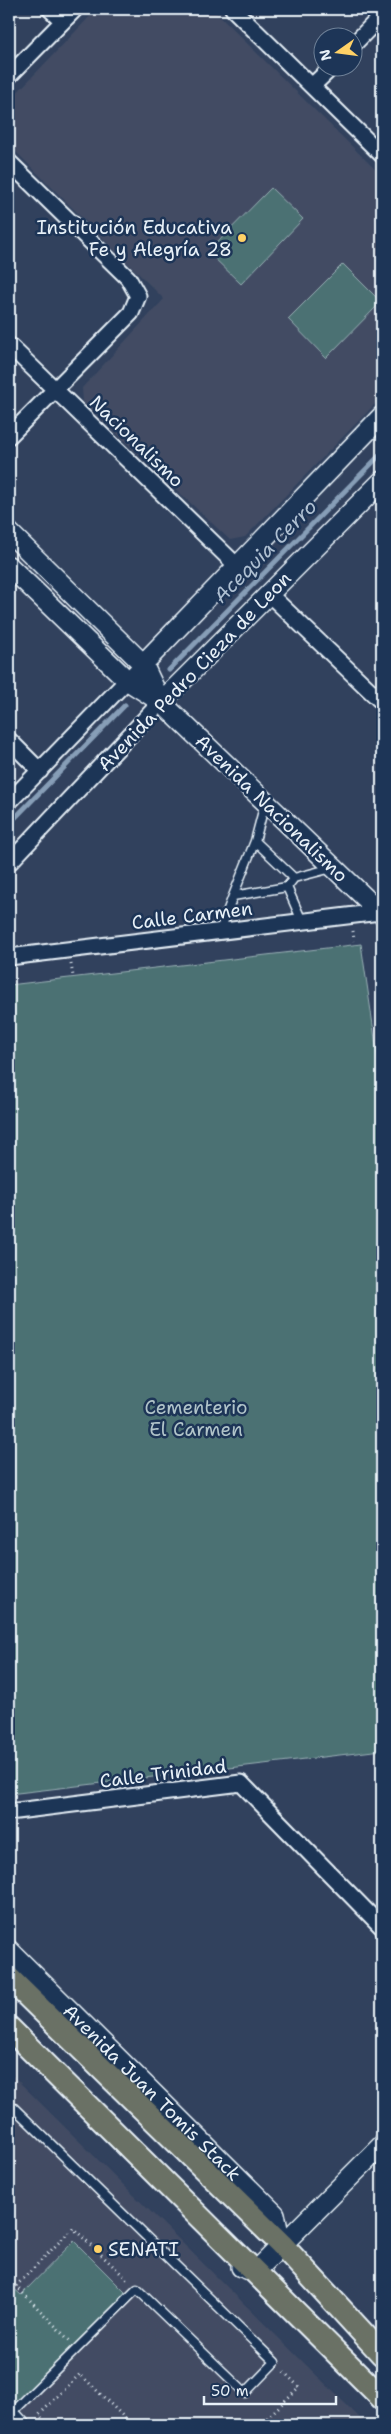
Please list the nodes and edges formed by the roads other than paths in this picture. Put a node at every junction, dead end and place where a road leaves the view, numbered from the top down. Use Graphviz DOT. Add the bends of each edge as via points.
graph roads {
  1 [pos="50,9"];
  2 [pos="75,9"];
  3 [pos="233,9"];
  4 [pos="382,15"];
  5 [pos="63,21"];
  6 [pos="364,34"];
  7 [pos="9,76"];
  8 [pos="320,78"];
  9 [pos="312,86"];
  10 [pos="382,155"];
  11 [pos="9,162"];
  12 [pos="9,346"];
  13 [pos="54,390"];
  14 [pos="382,416"];
  15 [pos="9,436"];
  16 [pos="382,481"];
  17 [pos="9,532"];
  18 [pos="9,566"];
  19 [pos="237,566"];
  20 [pos="269,594"];
  21 [pos="143,664"];
  22 [pos="128,681"];
  23 [pos="379,694"];
  24 [pos="161,702"];
  25 [pos="9,740"];
  26 [pos="40,770"];
  27 [pos="266,800"];
  28 [pos="9,802"];
  29 [pos="255,842"];
  30 [pos="9,863"];
  31 [pos="334,867"];
  32 [pos="294,878"];
  33 [pos="287,887"];
  34 [pos="233,896"];
  35 [pos="381,913"];
  36 [pos="302,921"];
  37 [pos="220,931"];
  38 [pos="9,957"];
  39 [pos="9,1812"];
  40 [pos="381,1923"];
  41 [pos="9,1950"];
  42 [pos="9,1978"];
  43 [pos="9,2028"];
  44 [pos="9,2043"];
  45 [pos="9,2103"];
  46 [pos="382,2145"];
  47 [pos="281,2244"];
  48 [pos="255,2272"];
  49 [pos="382,2354"];
  50 [pos="382,2398"];
  51 [pos="27,2425"];
  1 -- 5 [label="street"];
  2 -- 5 [label="street"];
  3 -- 9 [label="street"];
  4 -- 6 [label="street"];
  5 -- 7 [label="street"];
  8 -- 9 [label="street"];
  9 -- 10 [label="street"];
  11 -- 13 [label="street" via="128,278 138,296 131,313"];
  12 -- 13 [label="street, Nacionalismo"];
  13 -- 15 [label="street"];
  13 -- 19 [label="street, Nacionalismo"];
  14 -- 19 [label="street"];
  16 -- 20 [label="street, Avenida Pedro Cieza de Leon"];
  17 -- 21 [label="street"];
  18 -- 22 [label="street"];
  19 -- 21 [label="street"];
  20 -- 23 [label="street"];
  20 -- 24 [label="street, Avenida Pedro Cieza de Leon"];
  21 -- 22 [label="street"];
  21 -- 24 [label="street"];
  22 -- 24 [label="street"];
  22 -- 26 [label="street"];
  24 -- 27 [label="street, Avenida Nacionalismo"];
  24 -- 30 [label="street, Avenida Pedro Cieza de Leon"];
  25 -- 26 [label="street"];
  26 -- 28 [label="street"];
  27 -- 29 [label="lane"];
  27 -- 31 [label="street, Avenida Nacionalismo"];
  29 -- 32 [label="lane"];
  29 -- 34 [label="lane"];
  31 -- 32 [label="lane"];
  31 -- 35 [label="street, Avenida Nacionalismo"];
  32 -- 33 [label="lane"];
  33 -- 34 [label="lane"];
  33 -- 36 [label="lane"];
  34 -- 37 [label="lane"];
  35 -- 36 [label="street, Calle Carmen"];
  36 -- 37 [label="street, Calle Carmen"];
  37 -- 38 [label="street, Calle Carmen"];
  39 -- 40 [label="street, Calle Trinidad" via="241,1783"];
  41 -- 47 [label="street, Avenida Juan Tomis Stack" via="275,2214"];
  42 -- 47 [label="main road, Avenida Juan Tomis Stack"];
  43 -- 48 [label="main road"];
  44 -- 48 [label="street" via="236,2266"];
  45 -- 51 [label="lane" via="275,2362 245,2393 138,2289 14,2411"];
  46 -- 47 [label="street"];
  47 -- 48 [label="street"];
  47 -- 49 [label="main road, Avenida Juan Tomis Stack"];
  48 -- 50 [label="main road"];
}
